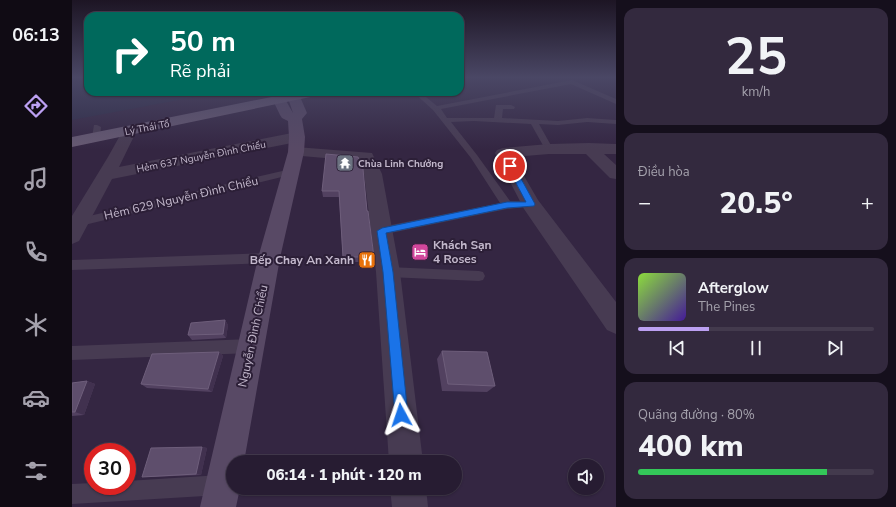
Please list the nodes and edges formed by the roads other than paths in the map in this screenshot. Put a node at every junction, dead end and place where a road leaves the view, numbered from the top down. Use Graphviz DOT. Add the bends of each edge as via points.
graph roads {
  1 [pos="305,102"];
  2 [pos="428,102"];
  3 [pos="469,102"];
  4 [pos="511,107"];
  5 [pos="436,108"];
  6 [pos="288,117"];
  7 [pos="445,120"];
  8 [pos="498,120"];
  9 [pos="534,122"];
  10 [pos="616,122"];
  11 [pos="130,130"];
  12 [pos="72,132"];
  13 [pos="96,132"];
  14 [pos="72,142"];
  15 [pos="589,148"];
  16 [pos="616,148"];
  17 [pos="549,149"];
  18 [pos="616,174"];
  19 [pos="106,175"];
  20 [pos="531,204"];
  21 [pos="507,205"];
  22 [pos="74,228"];
  23 [pos="382,231"];
  24 [pos="269,258"];
  25 [pos="72,265"];
  26 [pos="388,272"];
  27 [pos="478,276"];
  28 [pos="616,322"];
  29 [pos="251,346"];
  30 [pos="72,353"];
  31 [pos="405,455"];
  32 [pos="72,494"];
  33 [pos="409,495"];
  34 [pos="220,496"];
  35 [pos="410,507"];
  1 -- 6 [label="main road, Lý Thái Tổ"];
  2 -- 5 [label="lane"];
  3 -- 5 [label="lane"];
  4 -- 8 [label="lane" via="499,107"];
  5 -- 7 [label="lane"];
  6 -- 11 [label="main road, Lý Thái Tổ"];
  6 -- 13 [label="main road, Lý Thái Tổ"];
  6 -- 19 [label="street, Hẻm 637 Nguyễn Ðình Chiểu"];
  6 -- 22 [label="lane, Hẻm 629 Nguyễn Ðình Chiểu"];
  6 -- 23 [label="street, Hẻm 637 Nguyễn Ðình Chiểu" via="366,156 373,174"];
  6 -- 24 [label="main road, Nguyễn Đình Chiểu"];
  7 -- 8 [label="lane"];
  7 -- 21 [label="lane"];
  8 -- 9 [label="lane"];
  9 -- 10 [label="lane"];
  9 -- 17 [label="lane"];
  11 -- 13 [label="main road, Lý Thái Tổ"];
  11 -- 19 [label="street"];
  12 -- 13 [label="main road, Lý Thái Tổ"];
  13 -- 14 [label="main road, Lý Thái Tổ"];
  15 -- 16 [label="street"];
  15 -- 17 [label="street"];
  15 -- 18 [label="street"];
  17 -- 20 [label="street" via="503,153"];
  19 -- 22 [label="street"];
  20 -- 21 [label="lane"];
  20 -- 28 [label="street"];
  21 -- 23 [label="lane"];
  23 -- 26 [label="street"];
  24 -- 25 [label="lane"];
  24 -- 29 [label="main road, Nguyễn Đình Chiểu"];
  26 -- 27 [label="lane"];
  26 -- 31 [label="street"];
  29 -- 30 [label="lane"];
  29 -- 34 [label="main road, Nguyễn Đình Chiểu"];
  32 -- 34 [label="lane"];
  33 -- 35 [label="street"];
}
